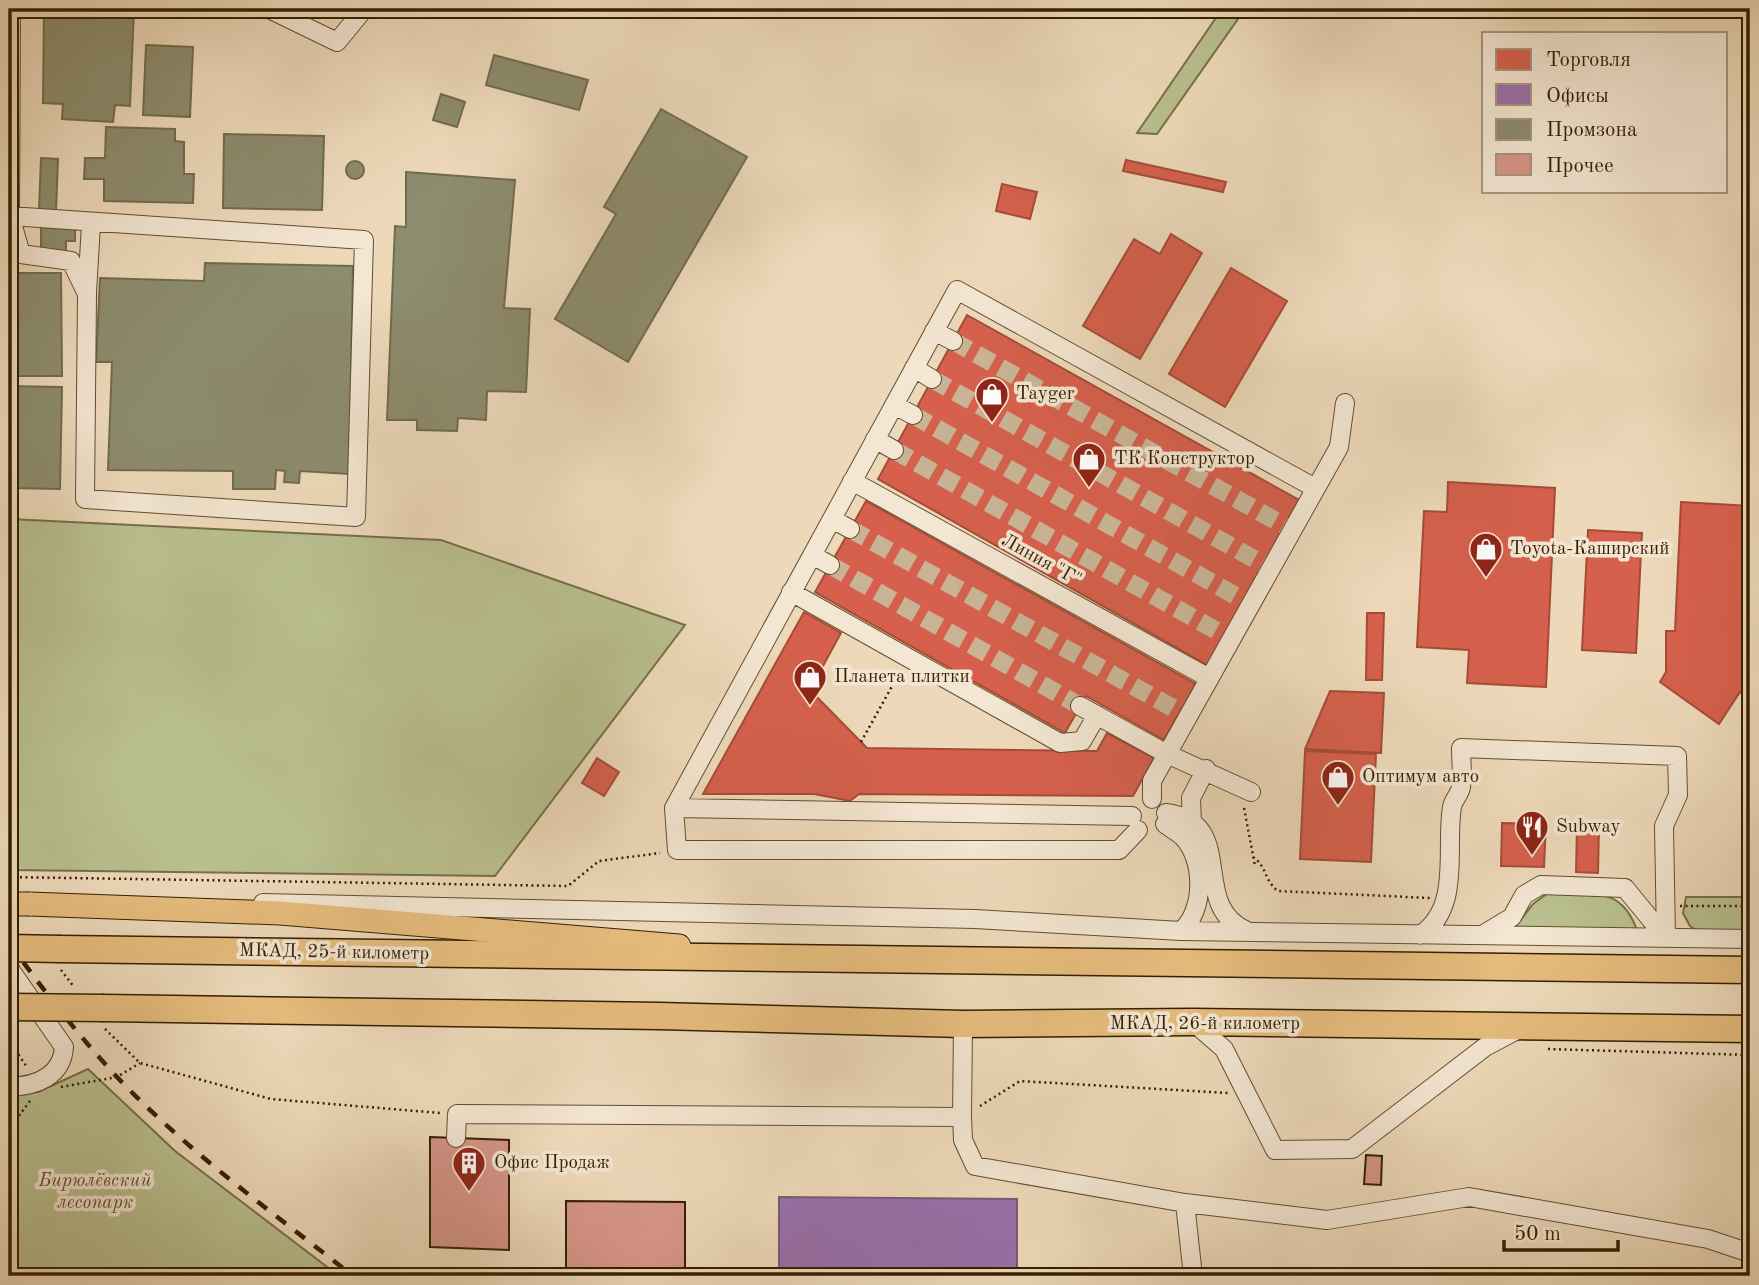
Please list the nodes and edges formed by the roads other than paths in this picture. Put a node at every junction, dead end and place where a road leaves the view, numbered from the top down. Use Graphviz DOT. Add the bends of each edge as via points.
graph roads {
  1 [pos="11,9"];
  2 [pos="269,9"];
  3 [pos="364,9"];
  4 [pos="10,216"];
  5 [pos="91,223"];
  6 [pos="87,293"];
  7 [pos="934,331"];
  8 [pos="953,341"];
  9 [pos="914,369"];
  10 [pos="932,379"];
  11 [pos="1345,402"];
  12 [pos="894,405"];
  13 [pos="913,415"];
  14 [pos="875,439"];
  15 [pos="894,450"];
  16 [pos="852,481"];
  17 [pos="1315,488"];
  18 [pos="832,519"];
  19 [pos="850,529"];
  20 [pos="812,555"];
  21 [pos="830,565"];
  22 [pos="791,592"];
  23 [pos="1209,678"];
  24 [pos="1080,706"];
  25 [pos="1097,715"];
  26 [pos="1167,754"];
  27 [pos="1206,769"];
  28 [pos="1152,799"];
  29 [pos="1247,800"];
  30 [pos="674,808"];
  31 [pos="1166,818"];
  32 [pos="1135,823"];
  33 [pos="1192,823"];
  34 [pos="19,904"];
  35 [pos="110,906"];
  36 [pos="1181,931"];
  37 [pos="1251,932"];
  38 [pos="1420,935"];
  39 [pos="1479,936"];
  40 [pos="1750,939"];
  41 [pos="9,948"];
  42 [pos="840,959"];
  43 [pos="9,968"];
  44 [pos="1750,970"];
  45 [pos="9,1007"];
  46 [pos="1192,1023"];
  47 [pos="963,1024"];
  48 [pos="1524,1026"];
  49 [pos="1750,1029"];
  50 [pos="9,1087"];
  51 [pos="962,1117"];
  52 [pos="456,1138"];
  53 [pos="1185,1203"];
  54 [pos="1750,1253"];
  55 [pos="1193,1276"];
  1 -- 4 [label="street"];
  2 -- 3 [label="street" via="337,42"];
  4 -- 5 [label="street"];
  4 -- 6 [label="street" via="21,254 71,261"];
  5 -- 6 [label="street"];
  5 -- 6 [label="street" via="364,240 356,517 85,499"];
  7 -- 8 [label="street"];
  7 -- 9 [label="street"];
  7 -- 17 [label="street" via="957,290"];
  9 -- 10 [label="street"];
  9 -- 12 [label="street"];
  11 -- 17 [label="street" via="1339,447"];
  12 -- 13 [label="street"];
  12 -- 14 [label="street"];
  14 -- 15 [label="street"];
  14 -- 16 [label="street"];
  16 -- 18 [label="street"];
  16 -- 23 [label="street, Линия \"Г\""];
  17 -- 23 [label="street" via="1227,637"];
  18 -- 19 [label="street"];
  18 -- 20 [label="street"];
  20 -- 21 [label="street"];
  20 -- 22 [label="street"];
  22 -- 25 [label="street" via="1060,743 1082,741"];
  22 -- 30 [label="street"];
  23 -- 26 [label="street" via="1184,714"];
  24 -- 25 [label="street"];
  25 -- 26 [label="street"];
  26 -- 27 [label="street"];
  26 -- 28 [label="street" via="1152,781"];
  27 -- 29 [label="street"];
  27 -- 33 [label="street" via="1191,797"];
  28 -- 31 [label="street" via="1164,807"];
  28 -- 32 [label="street" via="1138,803"];
  30 -- 32 [label="street"];
  30 -- 32 [label="street" via="677,850 1119,850"];
  31 -- 32 [label="street" via="1157,831 1149,833"];
  31 -- 33 [label="street" via="1178,814"];
  31 -- 36 [label="street" via="1192,850 1196,867 1199,900 1192,922"];
  33 -- 37 [label="street" via="1210,847 1223,915"];
  34 -- 35 [label="main road"];
  35 -- 36 [label="street" via="315,901 975,919"];
  35 -- 42 [label="main road" via="280,913"];
  36 -- 37 [label="street"];
  37 -- 38 [label="street"];
  38 -- 39 [label="street"];
  38 -- 39 [label="street" via="1429,929 1444,898 1450,871 1452,804 1461,789 1461,748 1677,756 1678,795 1664,826 1667,938 1625,888 1541,885 1524,895 1512,917"];
  39 -- 40 [label="street"];
  41 -- 42 [label="highway, МКАД, 25-й километр, bridge" via="58,956"];
  42 -- 44 [label="highway"];
  43 -- 50 [label="street" via="64,1047 57,1069 39,1087"];
  45 -- 47 [label="highway, МКАД, 26-й километр, bridge" via="102,1016 659,1016"];
  46 -- 47 [label="highway, МКАД, 26-й километр"];
  46 -- 48 [label="highway, МКАД, 26-й километр"];
  46 -- 48 [label="street" via="1224,1049 1275,1150 1352,1149 1485,1047"];
  47 -- 51 [label="street"];
  48 -- 49 [label="highway, МКАД, 26-й километр"];
  51 -- 52 [label="street" via="457,1114"];
  51 -- 53 [label="street" via="963,1139 975,1166"];
  53 -- 54 [label="street" via="1328,1220 1469,1197 1707,1239"];
  53 -- 55 [label="street"];
}
